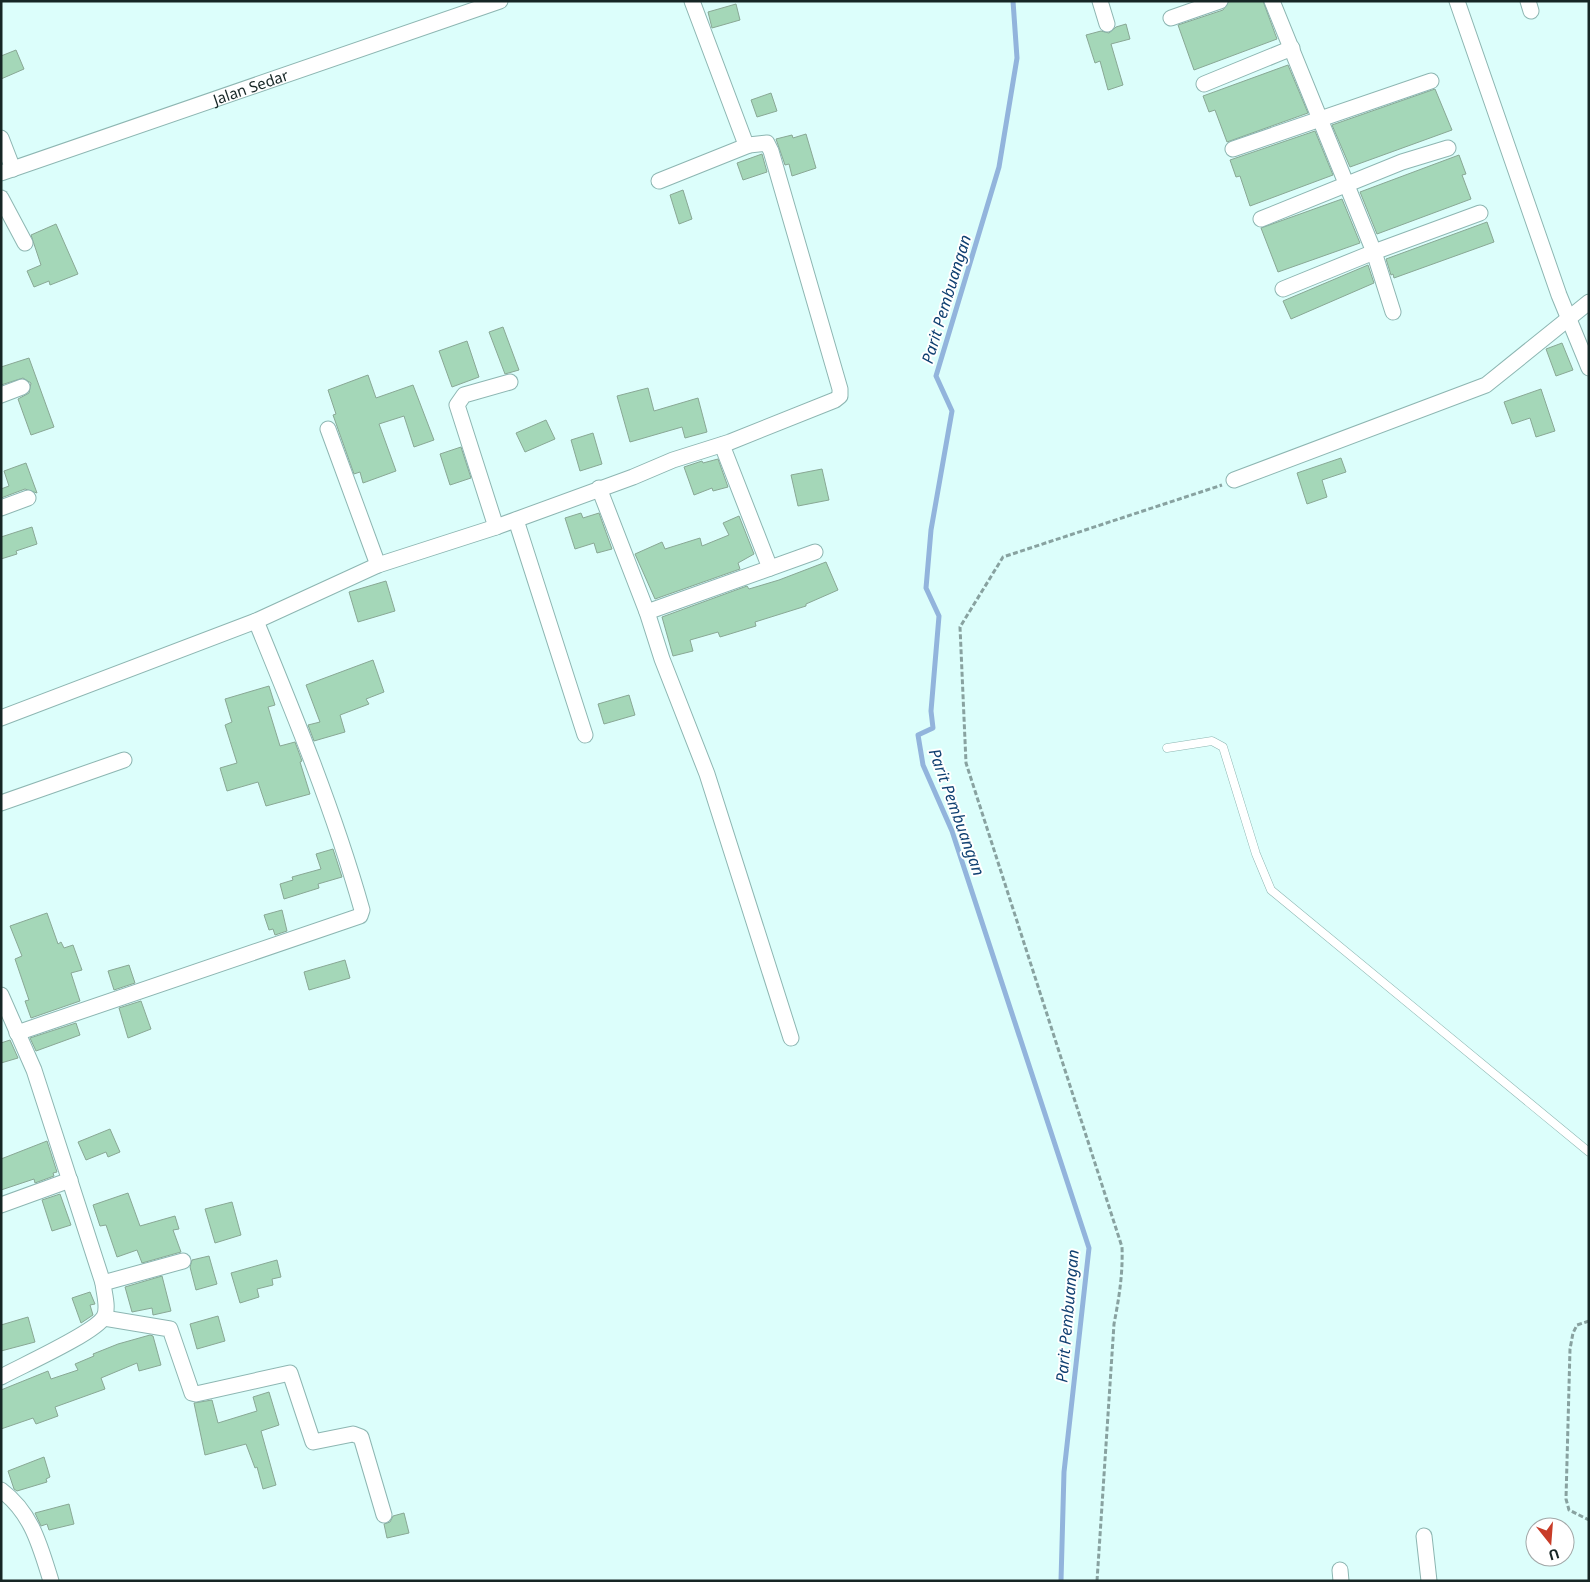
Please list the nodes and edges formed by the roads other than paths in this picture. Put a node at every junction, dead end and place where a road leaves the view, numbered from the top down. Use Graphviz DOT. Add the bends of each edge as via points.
graph roads {
  1 [pos="500,1"];
  2 [pos="692,1"];
  3 [pos="1100,1"];
  4 [pos="1220,1"];
  5 [pos="1272,1"];
  6 [pos="1457,1"];
  7 [pos="465,7"];
  8 [pos="1172,18"];
  9 [pos="1107,24"];
  10 [pos="1292,48"];
  11 [pos="1431,81"];
  12 [pos="1204,84"];
  13 [pos="1320,117"];
  14 [pos="1,138"];
  15 [pos="749,145"];
  16 [pos="1448,148"];
  17 [pos="1233,149"];
  18 [pos="7,171"];
  19 [pos="659,181"];
  20 [pos="1347,183"];
  21 [pos="1,198"];
  22 [pos="1480,213"];
  23 [pos="1261,219"];
  24 [pos="25,243"];
  25 [pos="1374,252"];
  26 [pos="1283,289"];
  27 [pos="1589,302"];
  28 [pos="1393,312"];
  29 [pos="1569,318"];
  30 [pos="1589,368"];
  31 [pos="510,382"];
  32 [pos="22,388"];
  33 [pos="1,395"];
  34 [pos="328,429"];
  35 [pos="722,445"];
  36 [pos="1234,480"];
  37 [pos="599,488"];
  38 [pos="28,498"];
  39 [pos="1,508"];
  40 [pos="516,520"];
  41 [pos="496,527"];
  42 [pos="815,552"];
  43 [pos="378,565"];
  44 [pos="770,568"];
  45 [pos="647,612"];
  46 [pos="256,621"];
  47 [pos="1,718"];
  48 [pos="585,735"];
  49 [pos="1167,748"];
  50 [pos="124,760"];
  51 [pos="1,803"];
  52 [pos="1,995"];
  53 [pos="17,1033"];
  54 [pos="792,1038"];
  55 [pos="1589,1152"];
  56 [pos="70,1180"];
  57 [pos="1,1204"];
  58 [pos="183,1261"];
  59 [pos="103,1283"];
  60 [pos="104,1318"];
  61 [pos="1,1377"];
  62 [pos="1,1490"];
  63 [pos="384,1515"];
  64 [pos="1424,1536"];
  65 [pos="50,1581"];
  66 [pos="1429,1581"];
  1 -- 7 [label="street, Jalan Sedar"];
  2 -- 15 [label="street" via="745,142"];
  3 -- 9 [label="street"];
  4 -- 8 [label="street"];
  5 -- 10 [label="street"];
  6 -- 29 [label="street"];
  7 -- 18 [label="street, Jalan Sedar"];
  10 -- 12 [label="street"];
  10 -- 13 [label="street"];
  11 -- 13 [label="street"];
  13 -- 17 [label="street"];
  13 -- 20 [label="street"];
  14 -- 18 [label="street"];
  15 -- 19 [label="street"];
  15 -- 35 [label="street" via="767,143 771,150 840,396"];
  16 -- 20 [label="street"];
  20 -- 23 [label="street"];
  20 -- 25 [label="street"];
  21 -- 24 [label="street"];
  22 -- 25 [label="street"];
  25 -- 26 [label="street"];
  25 -- 28 [label="street"];
  27 -- 29 [label="street"];
  29 -- 30 [label="street"];
  29 -- 36 [label="street" via="1486,385"];
  31 -- 41 [label="street" via="464,395 457,405"];
  32 -- 33 [label="street"];
  34 -- 43 [label="street"];
  35 -- 37 [label="street"];
  35 -- 44 [label="street"];
  37 -- 40 [label="street"];
  37 -- 45 [label="street"];
  38 -- 39 [label="street"];
  40 -- 41 [label="street"];
  40 -- 48 [label="street"];
  41 -- 43 [label="street"];
  42 -- 44 [label="street"];
  43 -- 46 [label="street"];
  44 -- 45 [label="street"];
  45 -- 54 [label="street" via="707,774"];
  46 -- 47 [label="street"];
  46 -- 53 [label="street" via="310,753 347,859 362,910 360,916"];
  49 -- 55 [label="lane" via="1212,741 1223,747 1270,890"];
  50 -- 51 [label="street"];
  52 -- 53 [label="street"];
  53 -- 56 [label="street" via="34,1070"];
  56 -- 57 [label="street"];
  56 -- 59 [label="street"];
  58 -- 59 [label="street"];
  59 -- 60 [label="street" via="107,1309"];
  60 -- 61 [label="street" via="88,1331"];
  60 -- 63 [label="street" via="170,1329 192,1393 290,1373 313,1442 353,1434 361,1437"];
  62 -- 65 [label="street" via="24,1512 33,1527"];
  64 -- 66 [label="street"];
}
